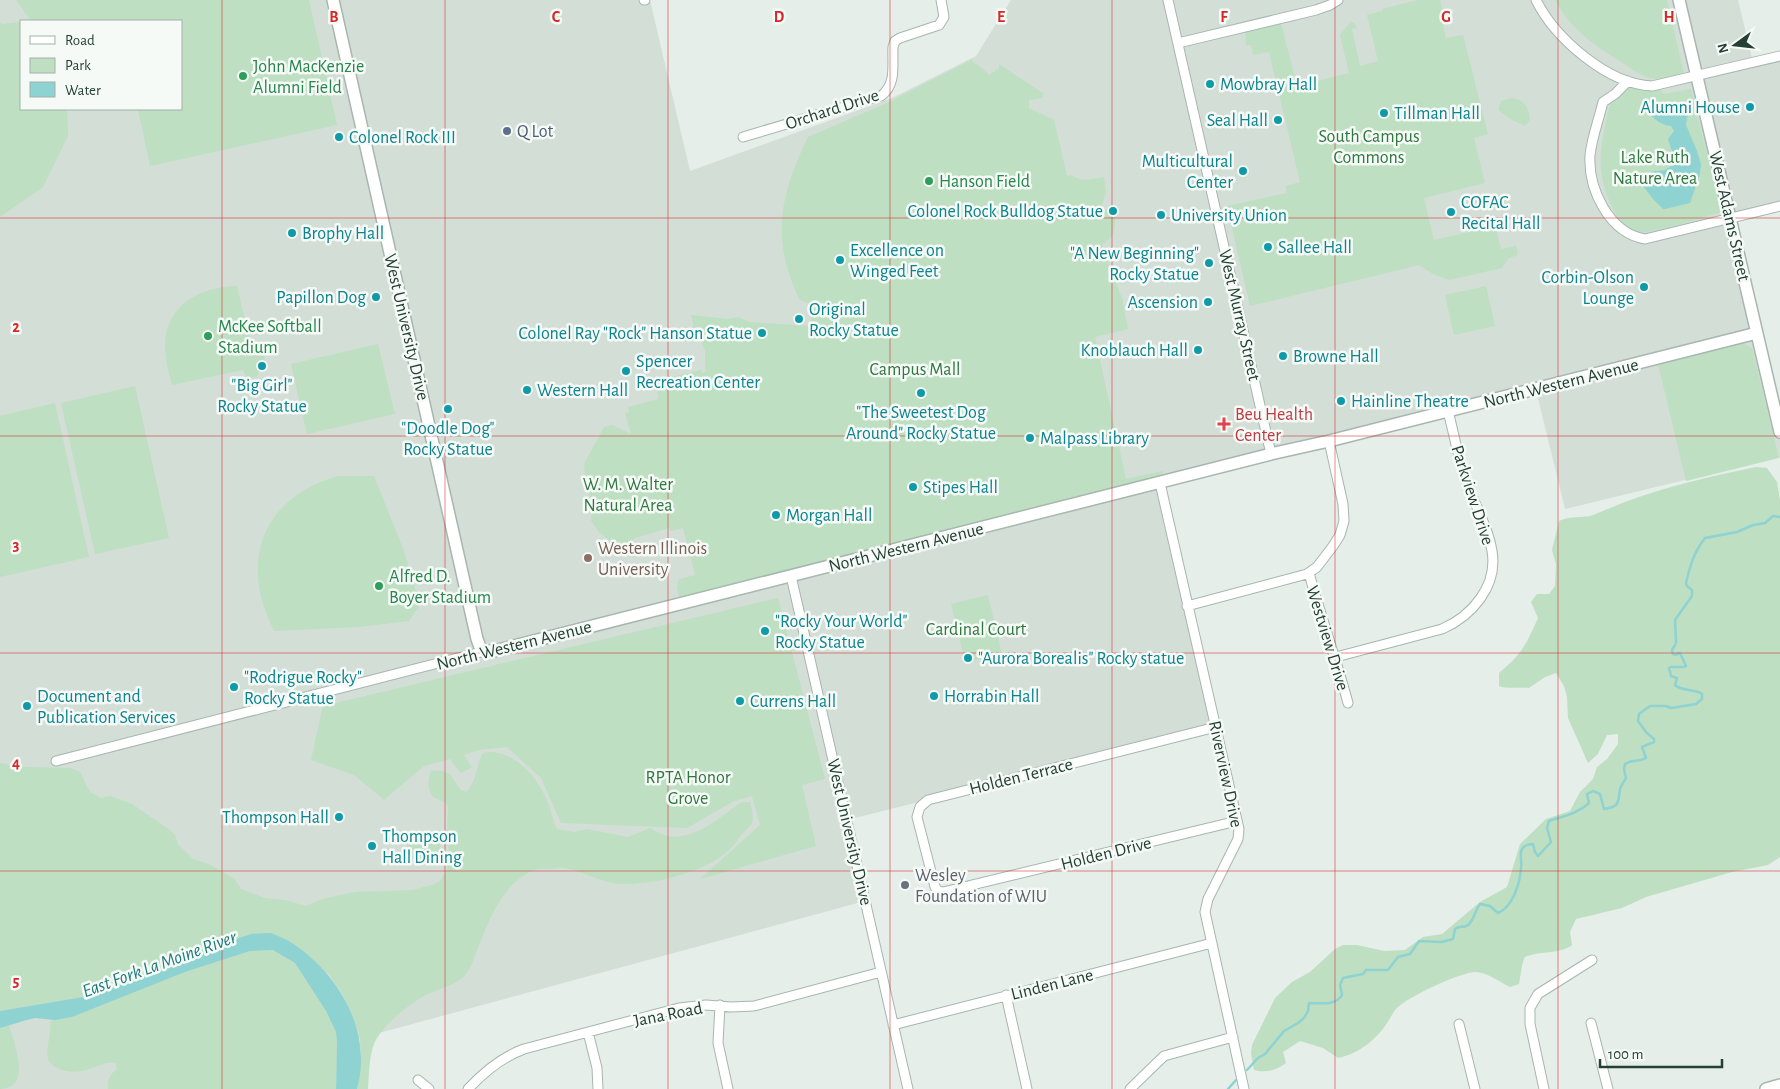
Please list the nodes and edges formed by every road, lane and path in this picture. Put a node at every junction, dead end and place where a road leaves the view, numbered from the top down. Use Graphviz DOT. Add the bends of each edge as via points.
graph roads {
  1 [pos="333,0"];
  2 [pos="941,0"];
  3 [pos="1168,0"];
  4 [pos="1338,0"];
  5 [pos="1536,0"];
  6 [pos="1679,0"];
  7 [pos="1178,43"];
  8 [pos="1780,56"];
  9 [pos="1697,77"];
  10 [pos="1628,81"];
  11 [pos="743,137"];
  12 [pos="1780,206"];
  13 [pos="1731,219"];
  14 [pos="1757,333"];
  15 [pos="1448,411"];
  16 [pos="1780,432"];
  17 [pos="1329,441"];
  18 [pos="1271,454"];
  19 [pos="1160,483"];
  20 [pos="1309,573"];
  21 [pos="791,576"];
  22 [pos="1187,606"];
  23 [pos="485,651"];
  24 [pos="1336,657"];
  25 [pos="1348,703"];
  26 [pos="1216,727"];
  27 [pos="56,761"];
  28 [pos="1237,820"];
  29 [pos="945,892"];
  30 [pos="1212,943"];
  31 [pos="1592,960"];
  32 [pos="881,972"];
  33 [pos="1006,995"];
  34 [pos="720,1005"];
  35 [pos="1591,1023"];
  36 [pos="1459,1024"];
  37 [pos="893,1025"];
  38 [pos="588,1032"];
  39 [pos="1233,1038"];
  40 [pos="418,1080"];
  41 [pos="1780,1085"];
  42 [pos="429,1089"];
  43 [pos="468,1089"];
  44 [pos="598,1089"];
  45 [pos="728,1089"];
  46 [pos="908,1089"];
  47 [pos="1028,1089"];
  48 [pos="1130,1089"];
  49 [pos="1244,1089"];
  50 [pos="1475,1089"];
  51 [pos="1544,1089"];
  52 [pos="1608,1089"];
  53 [pos="1766,1089"];
  1 -- 23 [label="street, West University Drive" via="477,640"];
  2 -- 11 [label="street, Orchard Drive" via="944,16 939,25 895,41 892,84 881,96"];
  3 -- 7 [label="street, West Murray Street"];
  4 -- 7 [label="street" via="1316,10"];
  5 -- 10 [label="street" via="1547,19 1570,44 1604,70"];
  6 -- 9 [label="street, West Adams Street"];
  7 -- 18 [label="street, West Murray Street"];
  8 -- 9 [label="street"];
  9 -- 10 [label="street" via="1652,86"];
  9 -- 13 [label="street, West Adams Street"];
  10 -- 13 [label="street" via="1603,102 1590,155 1598,196 1611,218 1625,232 1645,239"];
  12 -- 13 [label="street"];
  13 -- 14 [label="street, West Adams Street"];
  14 -- 15 [label="street, North Western Avenue"];
  14 -- 16 [label="street, West Adams Street"];
  15 -- 17 [label="street, North Western Avenue"];
  15 -- 24 [label="street, Parkview Drive" via="1465,477 1492,551 1491,573 1483,594 1462,618 1442,629"];
  17 -- 18 [label="street, North Western Avenue"];
  17 -- 20 [label="street" via="1344,521 1333,546"];
  18 -- 19 [label="street, North Western Avenue"];
  19 -- 21 [label="street, North Western Avenue"];
  19 -- 22 [label="street, Riverview Drive"];
  20 -- 22 [label="street"];
  20 -- 24 [label="street, Westview Drive" via="1325,631"];
  21 -- 23 [label="street, North Western Avenue"];
  21 -- 32 [label="street, West University Drive"];
  22 -- 26 [label="street, Riverview Drive"];
  23 -- 27 [label="street, North Western Avenue"];
  24 -- 25 [label="street, Westview Drive"];
  26 -- 28 [label="street, Riverview Drive"];
  26 -- 29 [label="street, Holden Terrace" via="925,802 917,817 935,886 938,891"];
  28 -- 29 [label="street, Holden Drive"];
  28 -- 30 [label="street, Riverview Drive" via="1238,839 1206,905"];
  30 -- 33 [label="street, Linden Lane"];
  30 -- 39 [label="street, Riverview Drive"];
  31 -- 51 [label="street" via="1538,994 1530,1008 1530,1024"];
  32 -- 34 [label="street, Jana Road" via="760,1005"];
  32 -- 37 [label="street, West University Drive"];
  33 -- 37 [label="street, Linden Lane"];
  33 -- 47 [label="street"];
  34 -- 38 [label="street, Jana Road" via="679,1008"];
  34 -- 45 [label="street" via="718,1043"];
  35 -- 52 [label="street"];
  36 -- 50 [label="street"];
  37 -- 46 [label="street, West University Drive"];
  38 -- 43 [label="street, Jana Road" via="514,1053 490,1068"];
  38 -- 44 [label="street" via="597,1068"];
  39 -- 48 [label="street" via="1164,1056"];
  39 -- 49 [label="street, Riverview Drive"];
  40 -- 42 [label="street"];
  41 -- 53 [label="street"];
}
